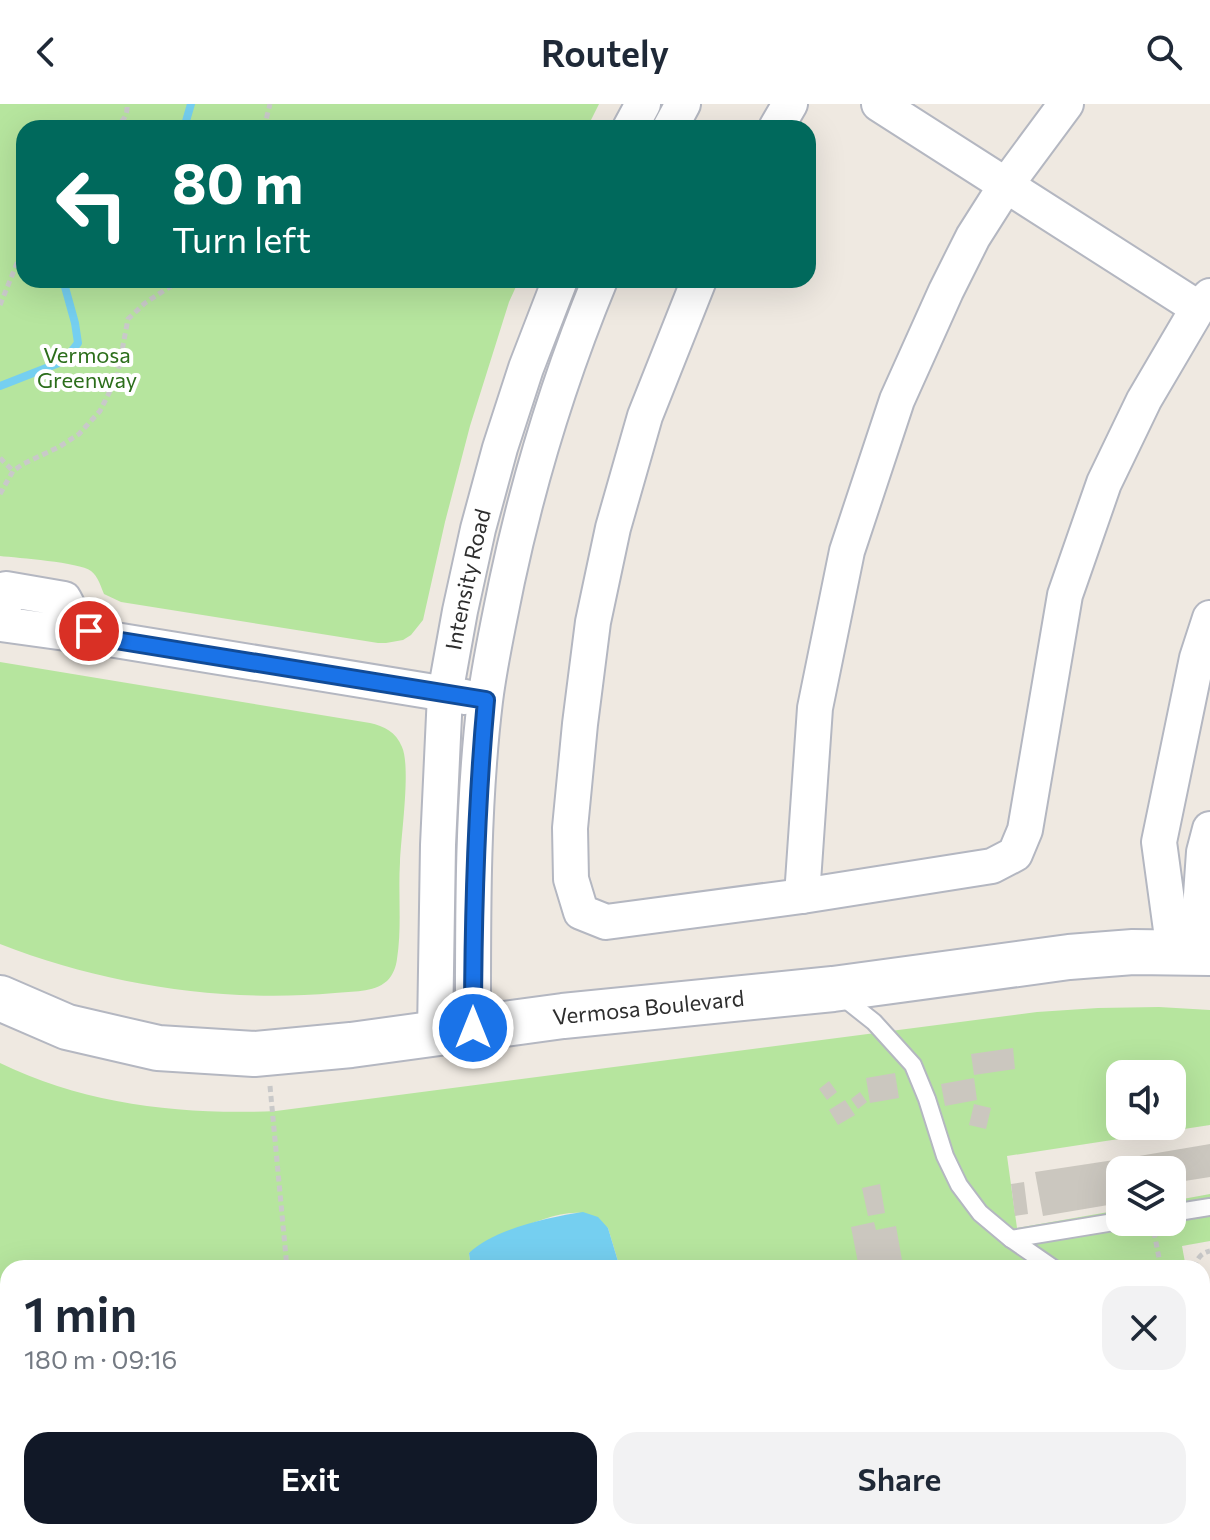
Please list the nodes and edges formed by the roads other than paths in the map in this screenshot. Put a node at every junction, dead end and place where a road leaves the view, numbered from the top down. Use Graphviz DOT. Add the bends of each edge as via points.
graph roads {
  1 [pos="879,104"];
  2 [pos="1066,104"];
  3 [pos="1006,185"];
  4 [pos="557,288"];
  5 [pos="597,288"];
  6 [pos="696,288"];
  7 [pos="1204,302"];
  8 [pos="1210,618"];
  9 [pos="109,639"];
  10 [pos="445,694"];
  11 [pos="486,700"];
  12 [pos="1210,829"];
  13 [pos="802,896"];
  14 [pos="1194,953"];
  15 [pos="833,989"];
  16 [pos="0,998"];
  17 [pos="454,1031"];
  18 [pos="1210,1207"];
  19 [pos="1186,1211"];
  20 [pos="1106,1223"];
  21 [pos="1011,1239"];
  22 [pos="1041,1260"];
  1 -- 3 [label="street"];
  2 -- 3 [label="street"];
  3 -- 7 [label="street"];
  3 -- 13 [label="street" via="966,251 897,400 847,551 815,708"];
  4 -- 10 [label="street, Intensity Road" via="496,461"];
  5 -- 11 [label="street, Intensity Road" via="535,468"];
  6 -- 13 [label="street" via="645,416 593,622 570,828 571,879 581,912 606,922"];
  7 -- 13 [label="street" via="1144,400 1104,483 1065,595 1025,830 1015,854 992,866"];
  8 -- 14 [label="street" via="1159,842"];
  9 -- 10 [label="street"];
  10 -- 11 [label="street"];
  10 -- 17 [label="street, Intensity Road" via="438,845"];
  11 -- 17 [label="street, Intensity Road" via="473,946"];
  12 -- 14 [label="street"];
  14 -- 15 [label="main road, Vermosa Boulevard" via="1069,957"];
  15 -- 17 [label="main road, Vermosa Boulevard"];
  15 -- 21 [label="lane" via="874,1022 913,1065 959,1185 980,1213"];
  16 -- 17 [label="main road, Vermosa Boulevard" via="67,1027 158,1048 254,1054"];
  18 -- 19 [label="lane"];
  20 -- 21 [label="lane"];
  21 -- 22 [label="lane"];
}
